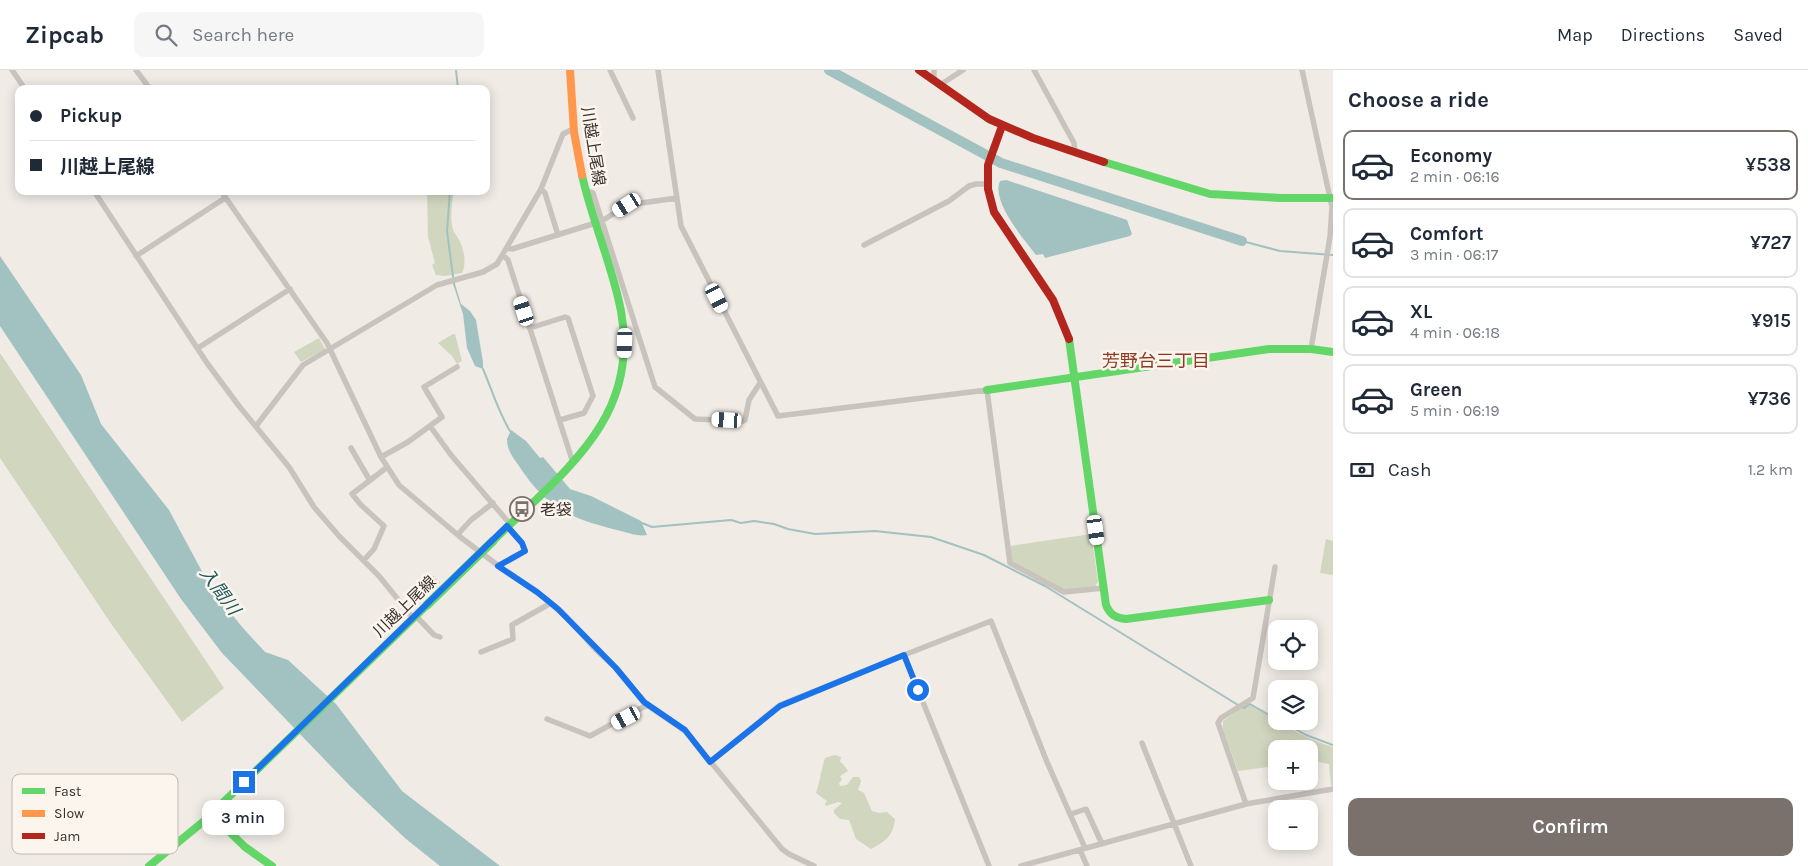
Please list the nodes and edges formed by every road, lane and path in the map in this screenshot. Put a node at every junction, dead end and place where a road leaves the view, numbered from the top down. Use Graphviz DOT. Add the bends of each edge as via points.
graph roads {
  1 [pos="14,70"];
  2 [pos="136,70"];
  3 [pos="570,70"];
  4 [pos="610,70"];
  5 [pos="658,70"];
  6 [pos="919,70"];
  7 [pos="934,70"];
  8 [pos="963,70"];
  9 [pos="1034,70"];
  10 [pos="1302,70"];
  11 [pos="937,83"];
  12 [pos="23,85"];
  13 [pos="147,85"];
  14 [pos="633,118"];
  15 [pos="1002,126"];
  16 [pos="573,129"];
  17 [pos="1075,152"];
  18 [pos="988,184"];
  19 [pos="541,189"];
  20 [pos="97,195"];
  21 [pos="223,195"];
  22 [pos="225,198"];
  23 [pos="676,198"];
  24 [pos="1332,198"];
  25 [pos="599,223"];
  26 [pos="558,235"];
  27 [pos="864,245"];
  28 [pos="507,248"];
  29 [pos="503,255"];
  30 [pos="136,256"];
  31 [pos="290,289"];
  32 [pos="530,328"];
  33 [pos="198,348"];
  34 [pos="1311,349"];
  35 [pos="330,350"];
  36 [pos="1333,352"];
  37 [pos="456,367"];
  38 [pos="1075,376"];
  39 [pos="760,383"];
  40 [pos="987,390"];
  41 [pos="560,420"];
  42 [pos="256,426"];
  43 [pos="430,426"];
  44 [pos="351,448"];
  45 [pos="381,457"];
  46 [pos="573,462"];
  47 [pos="386,468"];
  48 [pos="369,479"];
  49 [pos="493,503"];
  50 [pos="509,525"];
  51 [pos="458,534"];
  52 [pos="364,560"];
  53 [pos="498,566"];
  54 [pos="1274,567"];
  55 [pos="1104,588"];
  56 [pos="1269,600"];
  57 [pos="551,604"];
  58 [pos="412,619"];
  59 [pos="440,638"];
  60 [pos="481,652"];
  61 [pos="904,655"];
  62 [pos="647,705"];
  63 [pos="547,719"];
  64 [pos="1142,743"];
  65 [pos="710,762"];
  66 [pos="1333,789"];
  67 [pos="1246,804"];
  68 [pos="211,810"];
  69 [pos="1071,814"];
  70 [pos="1174,822"];
  71 [pos="178,844"];
  72 [pos="1102,844"];
  73 [pos="1082,849"];
  74 [pos="165,854"];
  75 [pos="149,866"];
  76 [pos="272,866"];
  77 [pos="814,866"];
  78 [pos="988,866"];
  79 [pos="1022,866"];
  80 [pos="1087,866"];
  81 [pos="1191,866"];
  1 -- 12 [label="street"];
  2 -- 13 [label="street"];
  3 -- 16 [label="street, 川越上尾線"];
  4 -- 14 [label="street"];
  5 -- 23 [label="street"];
  6 -- 11 [label="street"];
  7 -- 11 [label="street"];
  8 -- 11 [label="street"];
  9 -- 17 [label="street" via="1074,143"];
  10 -- 24 [label="street"];
  11 -- 15 [label="street"];
  15 -- 17 [label="street"];
  15 -- 18 [label="street" via="988,163"];
  16 -- 19 [label="street" via="562,134"];
  16 -- 25 [label="street, 川越上尾線" via="586,191"];
  17 -- 24 [label="street" via="1210,194"];
  18 -- 27 [label="street" via="969,186 949,201"];
  18 -- 38 [label="street" via="994,212 1045,286 1062,318"];
  19 -- 26 [label="street"];
  19 -- 28 [label="street"];
  20 -- 30 [label="street"];
  21 -- 22 [label="street"];
  22 -- 30 [label="street"];
  22 -- 31 [label="street"];
  23 -- 25 [label="street" via="627,205"];
  23 -- 39 [label="street" via="681,226"];
  24 -- 34 [label="street" via="1330,238"];
  25 -- 26 [label="street"];
  25 -- 39 [label="street" via="655,387 695,419 743,421 749,400"];
  25 -- 46 [label="street, 川越上尾線" via="621,305 625,343 623,369 616,396 601,429"];
  26 -- 28 [label="street"];
  28 -- 29 [label="street"];
  29 -- 32 [label="street" via="508,260"];
  29 -- 35 [label="street" via="490,270 437,285"];
  30 -- 33 [label="street"];
  31 -- 33 [label="street"];
  31 -- 35 [label="street"];
  32 -- 41 [label="street"];
  32 -- 41 [label="street" via="568,318 593,396 584,412"];
  33 -- 42 [label="street"];
  34 -- 36 [label="street"];
  34 -- 38 [label="street" via="1269,349"];
  35 -- 42 [label="street" via="303,365"];
  35 -- 45 [label="street"];
  37 -- 43 [label="street" via="424,387 442,416"];
  38 -- 40 [label="street"];
  38 -- 55 [label="street"];
  39 -- 40 [label="street" via="781,417"];
  40 -- 55 [label="street" via="1010,563 1064,592"];
  41 -- 46 [label="street"];
  42 -- 52 [label="street" via="289,467 319,513"];
  43 -- 45 [label="street"];
  43 -- 49 [label="street"];
  44 -- 48 [label="street"];
  45 -- 47 [label="street"];
  46 -- 50 [label="street, 川越上尾線"];
  47 -- 48 [label="street"];
  47 -- 51 [label="street" via="404,491"];
  48 -- 52 [label="street" via="352,494 384,526 374,549"];
  49 -- 50 [label="street"];
  49 -- 51 [label="street"];
  50 -- 53 [label="street" via="525,551"];
  50 -- 58 [label="street, 川越上尾線, bridge"];
  51 -- 53 [label="street"];
  52 -- 58 [label="street" via="406,607"];
  53 -- 57 [label="street"];
  54 -- 56 [label="street"];
  55 -- 56 [label="street" via="1110,614 1126,619"];
  56 -- 67 [label="street" via="1253,698 1218,723"];
  57 -- 60 [label="street" via="512,625 513,639"];
  57 -- 62 [label="street" via="616,668"];
  58 -- 59 [label="street"];
  58 -- 68 [label="street, 川越上尾線"];
  61 -- 65 [label="street" via="780,706"];
  61 -- 69 [label="street" via="991,621"];
  61 -- 78 [label="street"];
  62 -- 63 [label="street" via="590,736"];
  62 -- 65 [label="street" via="685,730"];
  64 -- 70 [label="street"];
  65 -- 77 [label="street" via="785,852"];
  66 -- 67 [label="street"];
  67 -- 70 [label="street"];
  68 -- 71 [label="street, 川越上尾線"];
  68 -- 76 [label="street" via="245,847"];
  69 -- 72 [label="street" via="1086,809"];
  69 -- 73 [label="street"];
  70 -- 72 [label="street"];
  70 -- 81 [label="street"];
  72 -- 73 [label="street"];
  73 -- 79 [label="street"];
  73 -- 80 [label="street"];
  74 -- 75 [label="street, 川越上尾線"];
}
